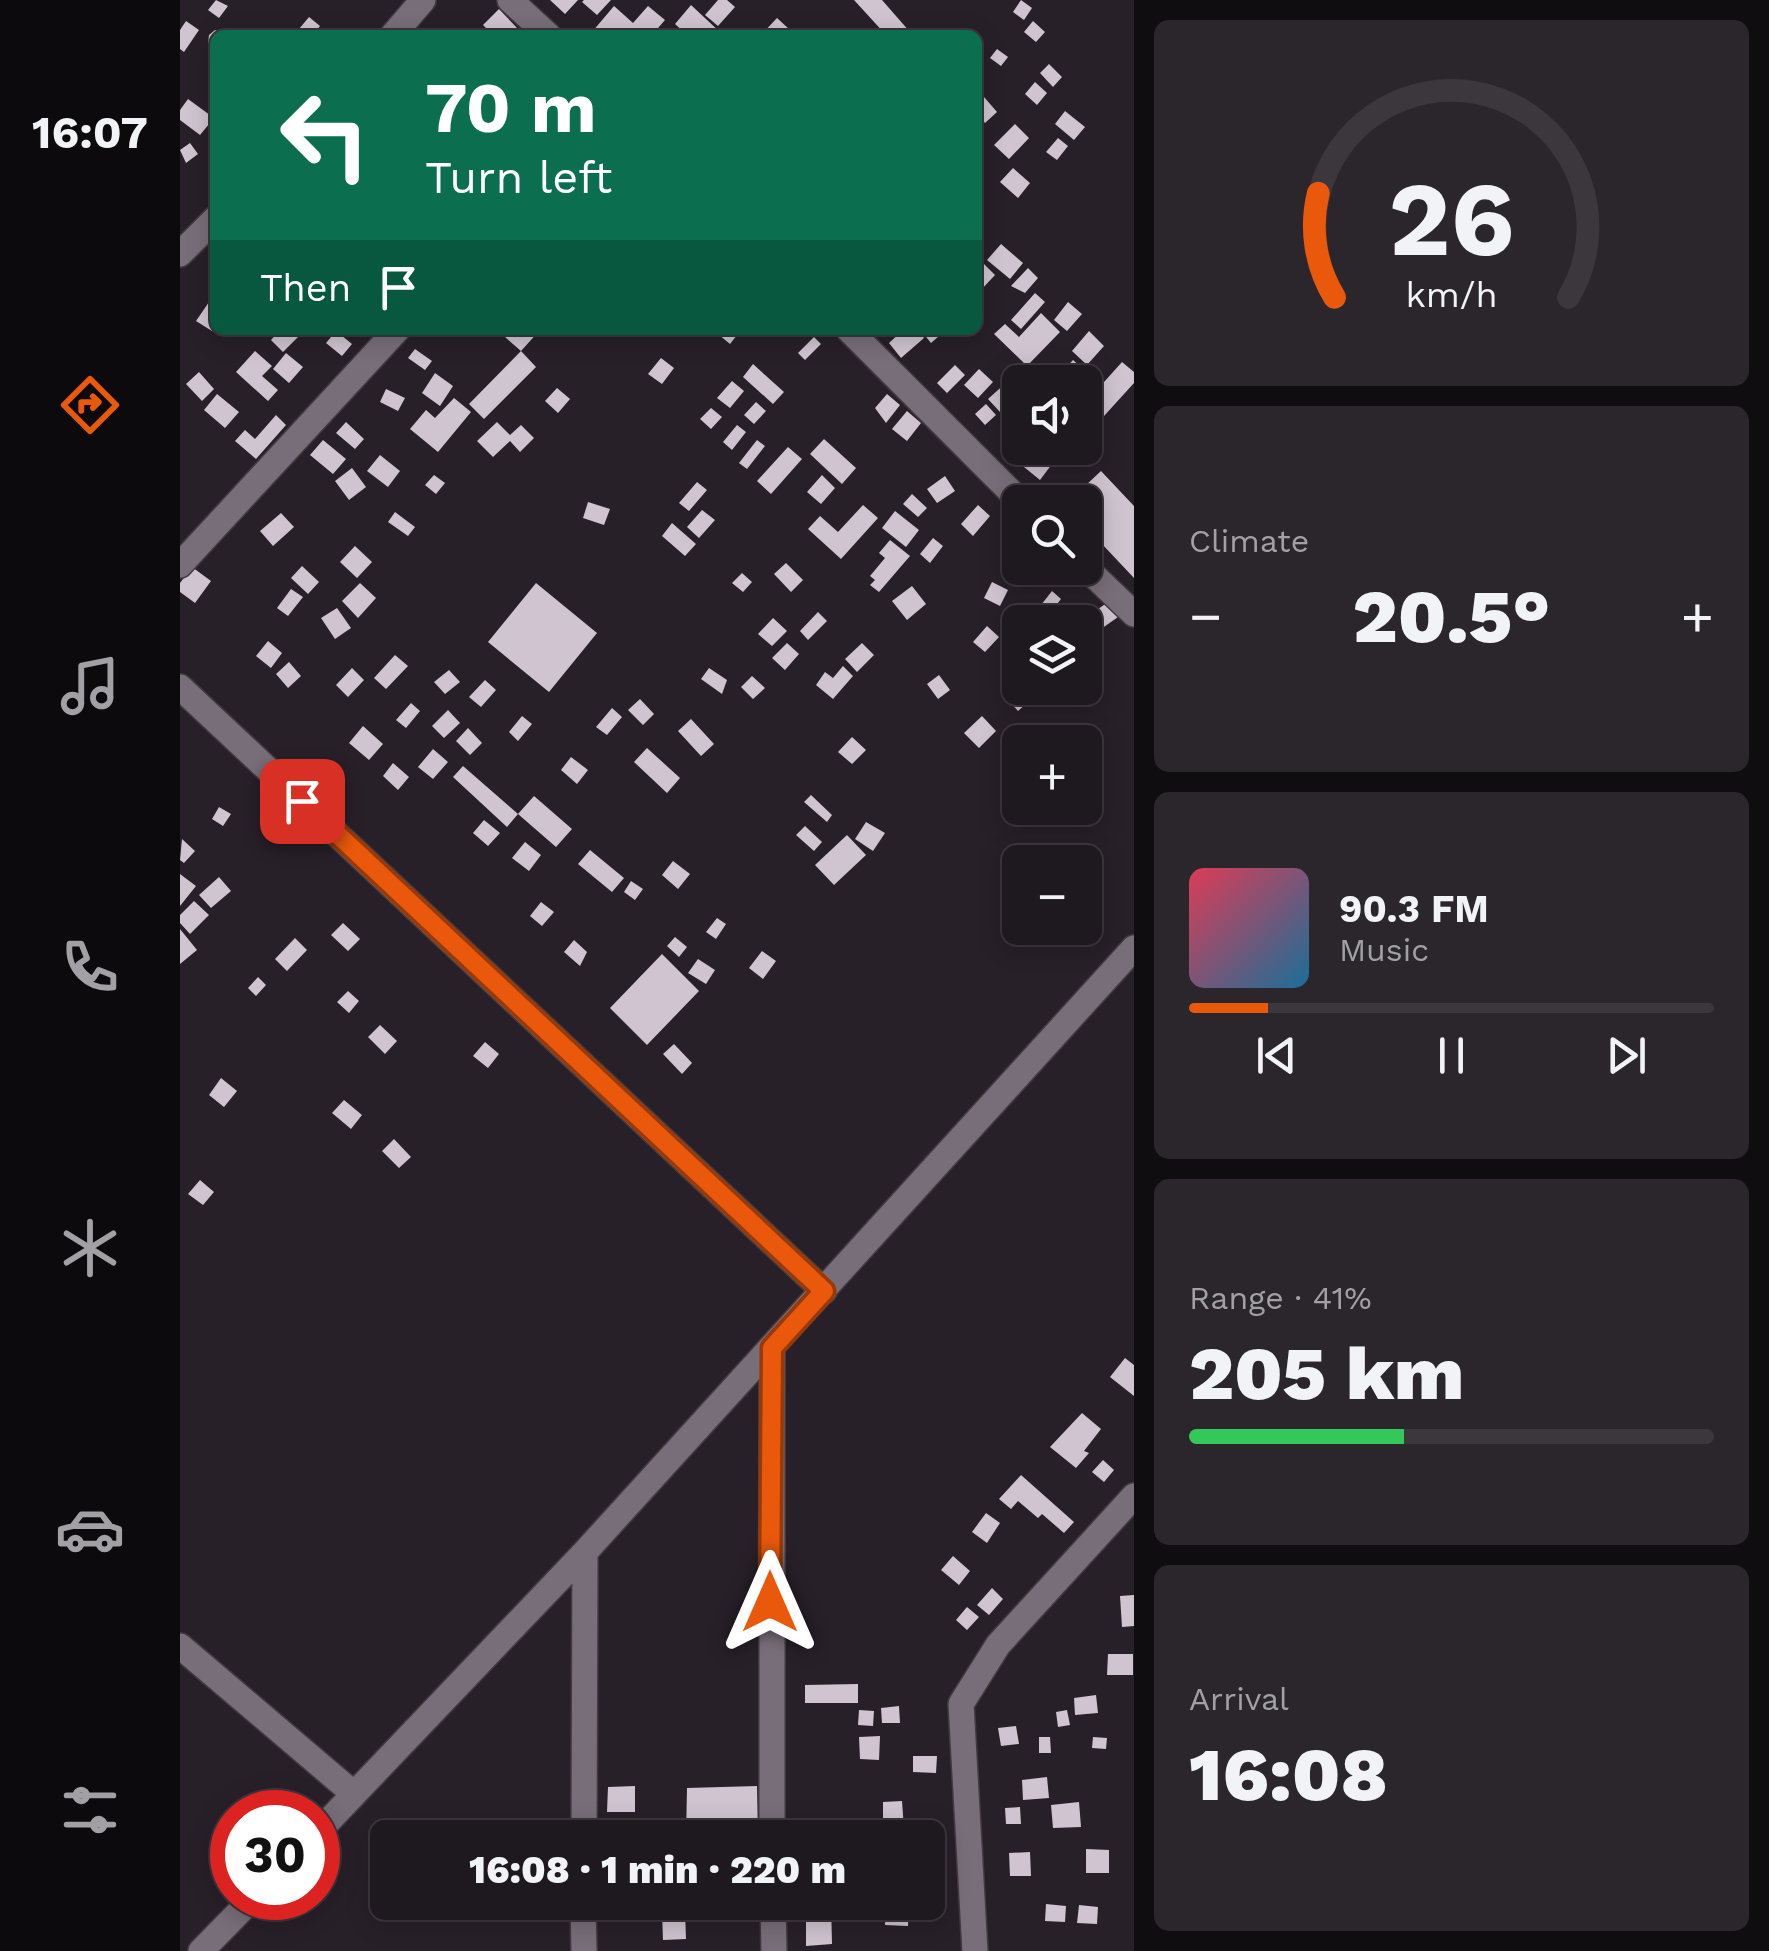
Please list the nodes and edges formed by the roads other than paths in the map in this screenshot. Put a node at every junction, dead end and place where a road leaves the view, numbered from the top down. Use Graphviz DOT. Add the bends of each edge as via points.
graph roads {
  1 [pos="423,0"];
  2 [pos="510,0"];
  3 [pos="397,30"];
  4 [pos="543,30"];
  5 [pos="210,225"];
  6 [pos="180,254"];
  7 [pos="392,335"];
  8 [pos="855,335"];
  9 [pos="1004,485"];
  10 [pos="180,566"];
  11 [pos="1102,583"];
  12 [pos="1134,614"];
  13 [pos="180,687"];
  14 [pos="1134,948"];
  15 [pos="824,1291"];
  16 [pos="772,1348"];
  17 [pos="1134,1496"];
  18 [pos="585,1552"];
  19 [pos="180,1646"];
  20 [pos="354,1794"];
  21 [pos="340,1809"];
  22 [pos="584,1820"];
  23 [pos="772,1820"];
  24 [pos="231,1920"];
  25 [pos="583,1920"];
  26 [pos="774,1920"];
  27 [pos="201,1951"];
  28 [pos="584,1951"];
  29 [pos="774,1951"];
  30 [pos="975,1951"];
  1 -- 3 [label="street"];
  2 -- 4 [label="street"];
  5 -- 6 [label="street"];
  7 -- 10 [label="street"];
  8 -- 9 [label="street"];
  11 -- 12 [label="street"];
  13 -- 15 [label="street"];
  14 -- 15 [label="street"];
  15 -- 16 [label="street"];
  16 -- 18 [label="street"];
  16 -- 23 [label="street"];
  17 -- 30 [label="street" via="998,1645 962,1704"];
  18 -- 20 [label="street"];
  18 -- 22 [label="street"];
  19 -- 20 [label="street"];
  20 -- 21 [label="street"];
  24 -- 27 [label="street"];
  25 -- 28 [label="street"];
  26 -- 29 [label="street"];
}
